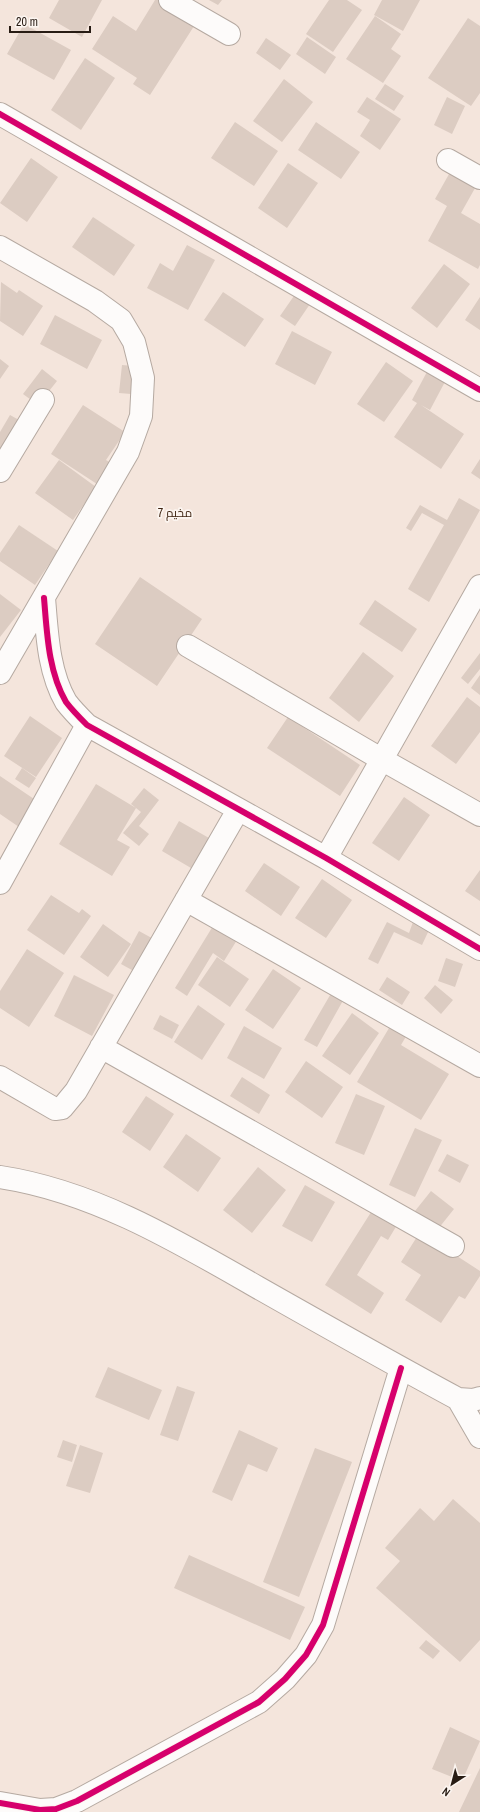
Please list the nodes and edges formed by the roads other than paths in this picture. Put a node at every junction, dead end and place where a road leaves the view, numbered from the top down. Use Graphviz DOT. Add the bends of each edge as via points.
graph roads {
  1 [pos="170,0"];
  2 [pos="229,34"];
  3 [pos="0,114"];
  4 [pos="448,160"];
  5 [pos="480,178"];
  6 [pos="0,247"];
  7 [pos="480,390"];
  8 [pos="43,400"];
  9 [pos="0,471"];
  10 [pos="477,597"];
  11 [pos="44,598"];
  12 [pos="188,646"];
  13 [pos="0,673"];
  14 [pos="87,725"];
  15 [pos="381,759"];
  16 [pos="238,810"];
  17 [pos="480,815"];
  18 [pos="326,858"];
  19 [pos="0,882"];
  20 [pos="186,900"];
  21 [pos="480,949"];
  22 [pos="101,1047"];
  23 [pos="480,1066"];
  24 [pos="0,1077"];
  25 [pos="0,1177"];
  26 [pos="453,1246"];
  27 [pos="400,1368"];
  28 [pos="480,1398"];
  29 [pos="458,1399"];
  30 [pos="480,1437"];
  31 [pos="0,1803"];
  32 [pos="73,1807"];
  1 -- 2 [label="street"];
  3 -- 7 [label="street"];
  4 -- 5 [label="street"];
  6 -- 11 [label="street" via="95,301 121,320 134,342 143,378 141,416 128,452"];
  8 -- 9 [label="street"];
  10 -- 15 [label="street"];
  11 -- 13 [label="street"];
  11 -- 14 [label="street" via="48,647 56,681 67,702"];
  12 -- 15 [label="street"];
  14 -- 16 [label="street"];
  14 -- 19 [label="street"];
  15 -- 17 [label="street"];
  15 -- 18 [label="street"];
  16 -- 18 [label="street"];
  16 -- 20 [label="street"];
  18 -- 21 [label="street"];
  20 -- 22 [label="street"];
  20 -- 23 [label="street"];
  22 -- 24 [label="street" via="76,1091 62,1108 55,1109"];
  22 -- 26 [label="street"];
  25 -- 27 [label="street" via="75,1196 122,1215 202,1256"];
  27 -- 29 [label="street"];
  27 -- 32 [label="street" via="323,1625 306,1655 285,1679 259,1702"];
  28 -- 29 [label="street"];
  29 -- 30 [label="street"];
  31 -- 32 [label="street" via="40,1810"];
}
